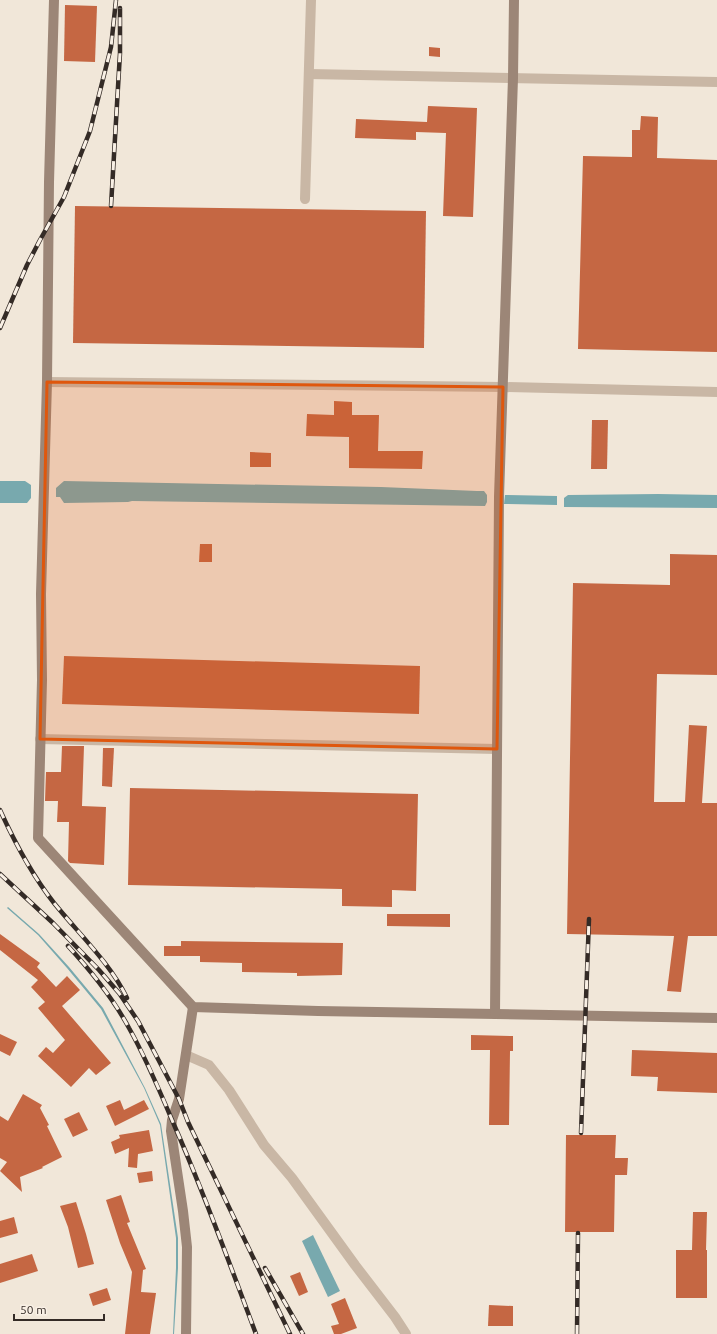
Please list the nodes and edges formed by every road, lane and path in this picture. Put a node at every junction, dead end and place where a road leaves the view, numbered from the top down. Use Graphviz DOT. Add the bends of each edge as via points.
graph roads {
  1 [pos="54,0"];
  2 [pos="311,0"];
  3 [pos="514,0"];
  4 [pos="309,74"];
  5 [pos="513,78"];
  6 [pos="717,82"];
  7 [pos="305,199"];
  8 [pos="47,382"];
  9 [pos="503,387"];
  10 [pos="717,392"];
  11 [pos="40,739"];
  12 [pos="497,749"];
  13 [pos="193,1008"];
  14 [pos="495,1014"];
  15 [pos="717,1018"];
  16 [pos="186,1055"];
  17 [pos="186,1334"];
  18 [pos="406,1334"];
  1 -- 8 [label="street"];
  2 -- 4 [label="street"];
  3 -- 5 [label="street"];
  4 -- 5 [label="street"];
  4 -- 7 [label="street"];
  5 -- 6 [label="street"];
  5 -- 9 [label="street"];
  8 -- 9 [label="street"];
  8 -- 11 [label="street"];
  9 -- 10 [label="street"];
  9 -- 12 [label="street" via="499,497"];
  11 -- 12 [label="street"];
  11 -- 13 [label="street" via="38,838"];
  12 -- 14 [label="street"];
  13 -- 14 [label="street"];
  13 -- 16 [label="street"];
  14 -- 15 [label="street"];
  16 -- 17 [label="street" via="171,1131 187,1247"];
  16 -- 18 [label="street" via="209,1065 229,1090 264,1145 292,1178"];
}
